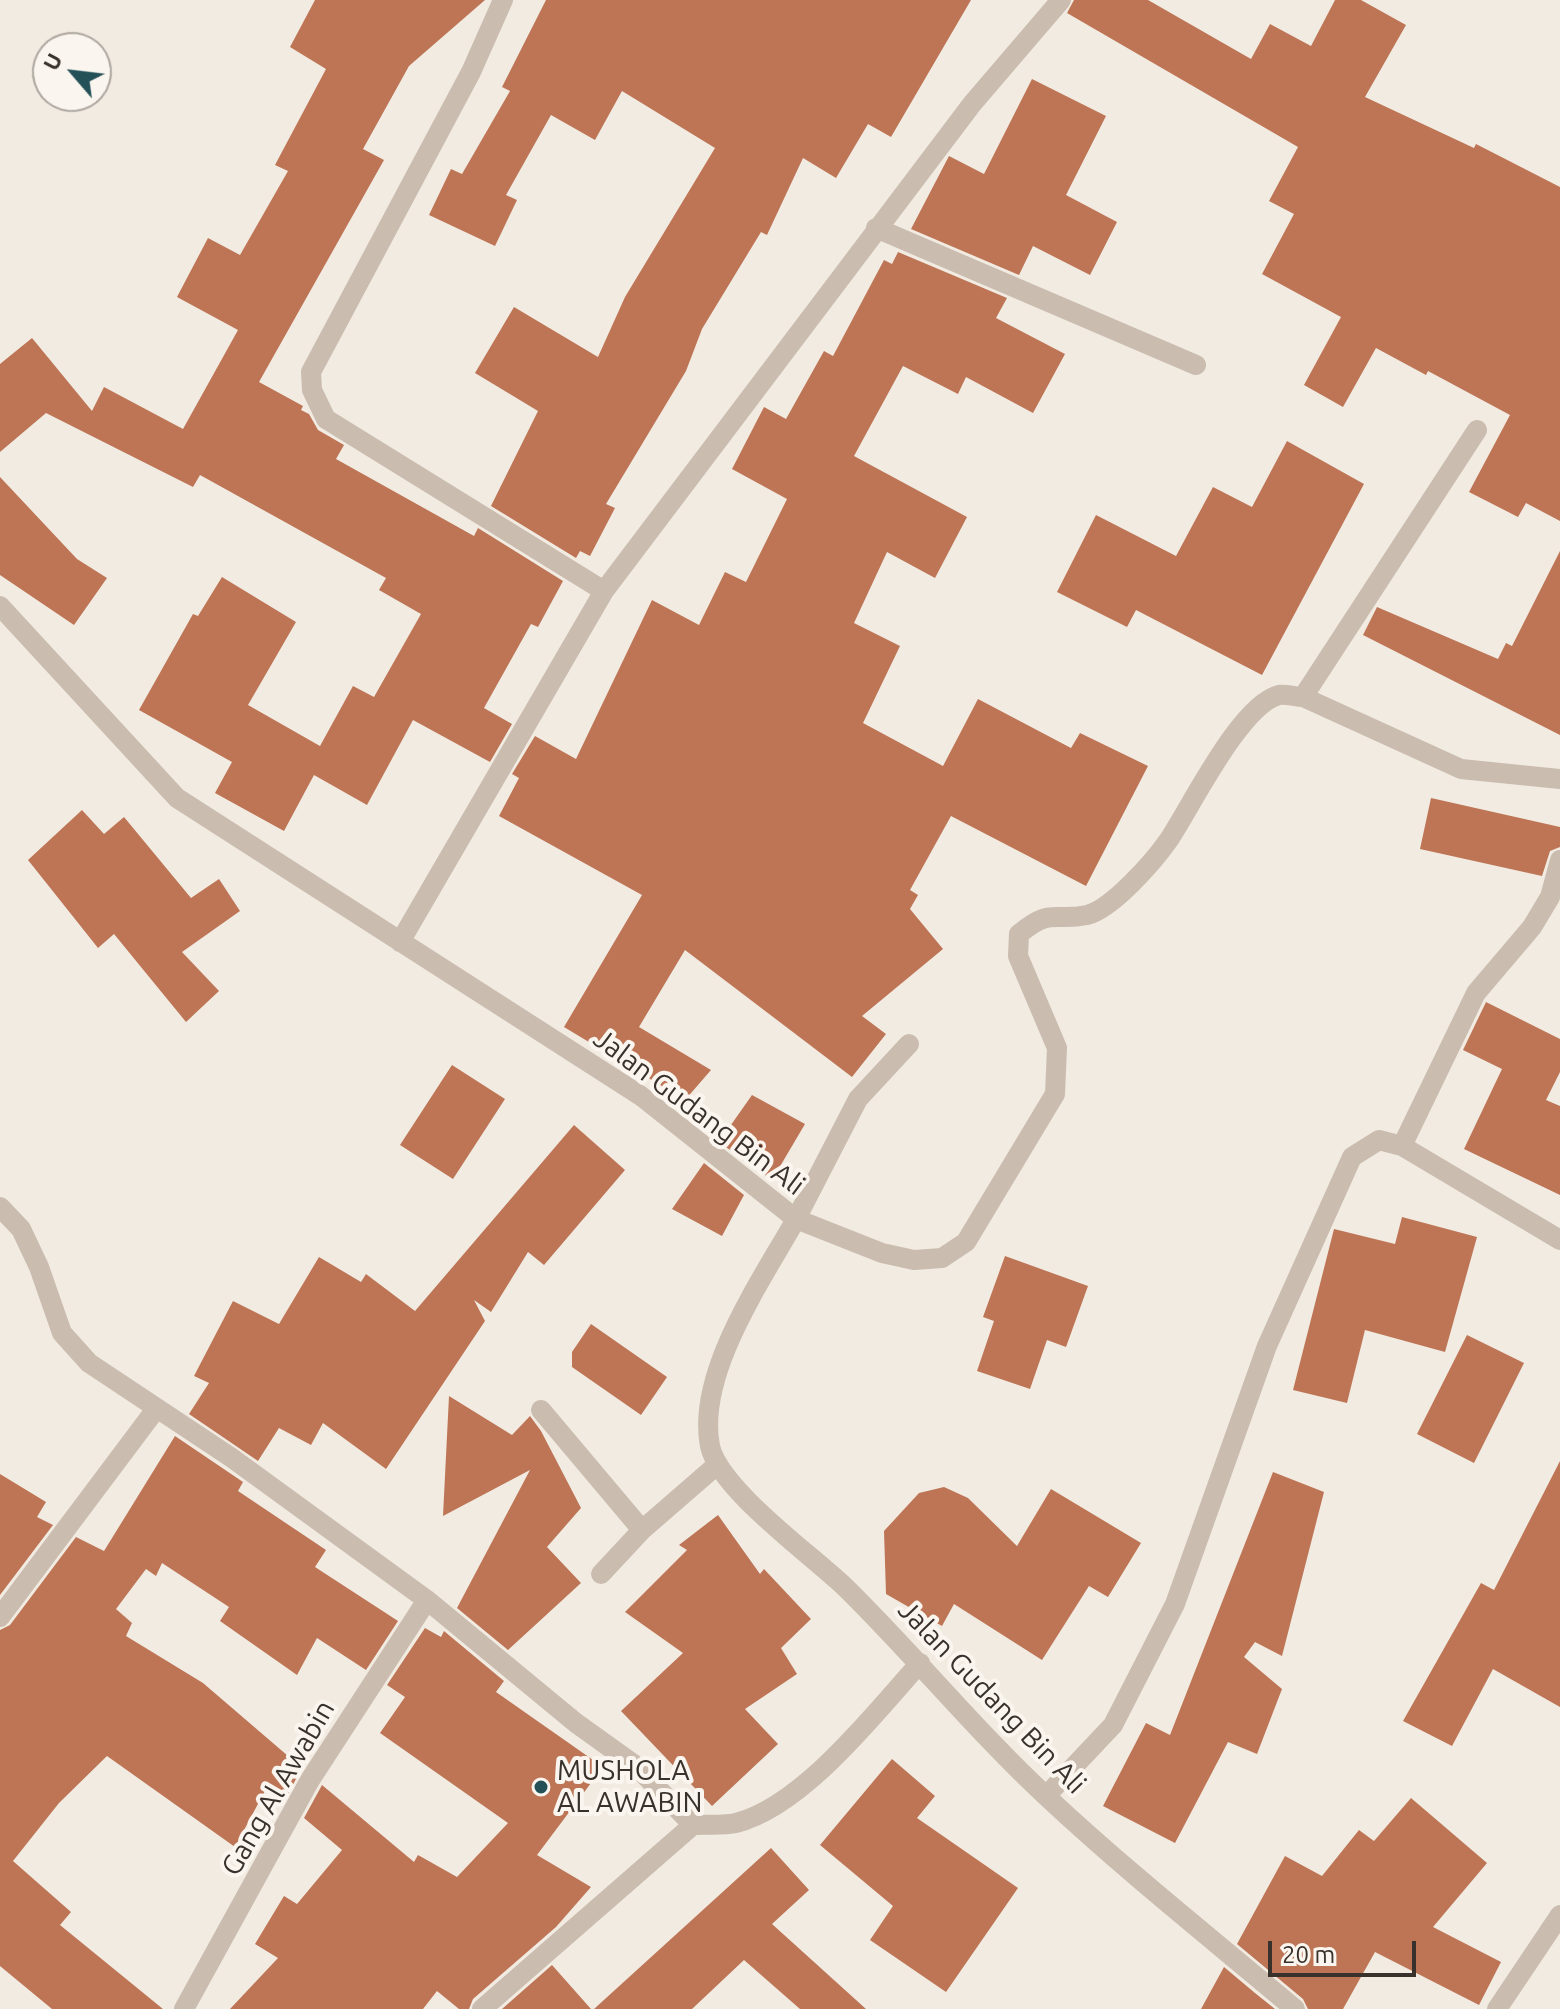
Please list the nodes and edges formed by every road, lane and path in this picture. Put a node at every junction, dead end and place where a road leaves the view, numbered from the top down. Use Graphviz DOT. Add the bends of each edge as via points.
graph roads {
  1 [pos="503,0"];
  2 [pos="1061,0"];
  3 [pos="876,228"];
  4 [pos="1196,365"];
  5 [pos="1477,430"];
  6 [pos="604,591"];
  7 [pos="0,606"];
  8 [pos="1303,697"];
  9 [pos="1560,779"];
  10 [pos="1560,860"];
  11 [pos="400,942"];
  12 [pos="909,1044"];
  13 [pos="1402,1146"];
  14 [pos="0,1207"];
  15 [pos="796,1219"];
  16 [pos="1560,1240"];
  17 [pos="156,1409"];
  18 [pos="541,1410"];
  19 [pos="718,1464"];
  20 [pos="642,1530"];
  21 [pos="601,1574"];
  22 [pos="427,1600"];
  23 [pos="0,1617"];
  24 [pos="920,1663"];
  25 [pos="1046,1796"];
  26 [pos="693,1825"];
  27 [pos="1560,1915"];
  28 [pos="184,2009"];
  29 [pos="482,2009"];
  30 [pos="1295,2009"];
  31 [pos="1497,2009"];
  1 -- 6 [label="street" via="471,72 328,337 311,372 312,390 326,419"];
  2 -- 3 [label="street"];
  3 -- 4 [label="street"];
  3 -- 6 [label="street"];
  5 -- 8 [label="street"];
  6 -- 11 [label="street"];
  7 -- 11 [label="street, Jalan Gudang Bin Ali" via="177,798"];
  8 -- 9 [label="street" via="1461,769"];
  8 -- 15 [label="street" via="1279,695 1262,705 1214,765 1166,843 1108,906 1087,915 1041,916 1019,934 1018,956 1057,1048 1055,1094 966,1242 942,1258 914,1260"];
  10 -- 13 [label="street" via="1538,917 1476,993"];
  11 -- 15 [label="street, Jalan Gudang Bin Ali" via="641,1096"];
  12 -- 15 [label="street" via="858,1099"];
  13 -- 16 [label="street"];
  13 -- 25 [label="street" via="1379,1140 1352,1157 1267,1346 1175,1604 1113,1725"];
  14 -- 17 [label="street" via="27,1241 62,1333 89,1363"];
  15 -- 19 [label="street, Jalan Gudang Bin Ali" via="739,1321 715,1380 709,1429"];
  17 -- 22 [label="street"];
  17 -- 23 [label="street"];
  18 -- 20 [label="street"];
  19 -- 20 [label="street"];
  19 -- 24 [label="street, Jalan Gudang Bin Ali" via="734,1487"];
  20 -- 21 [label="street"];
  22 -- 26 [label="street" via="636,1766"];
  22 -- 28 [label="street, Gang Al Awabin" via="310,1780"];
  24 -- 25 [label="street, Jalan Gudang Bin Ali"];
  24 -- 26 [label="street" via="841,1751 779,1803 735,1823"];
  25 -- 30 [label="street, Jalan Gudang Bin Ali"];
  26 -- 29 [label="street"];
  27 -- 31 [label="street"];
}
